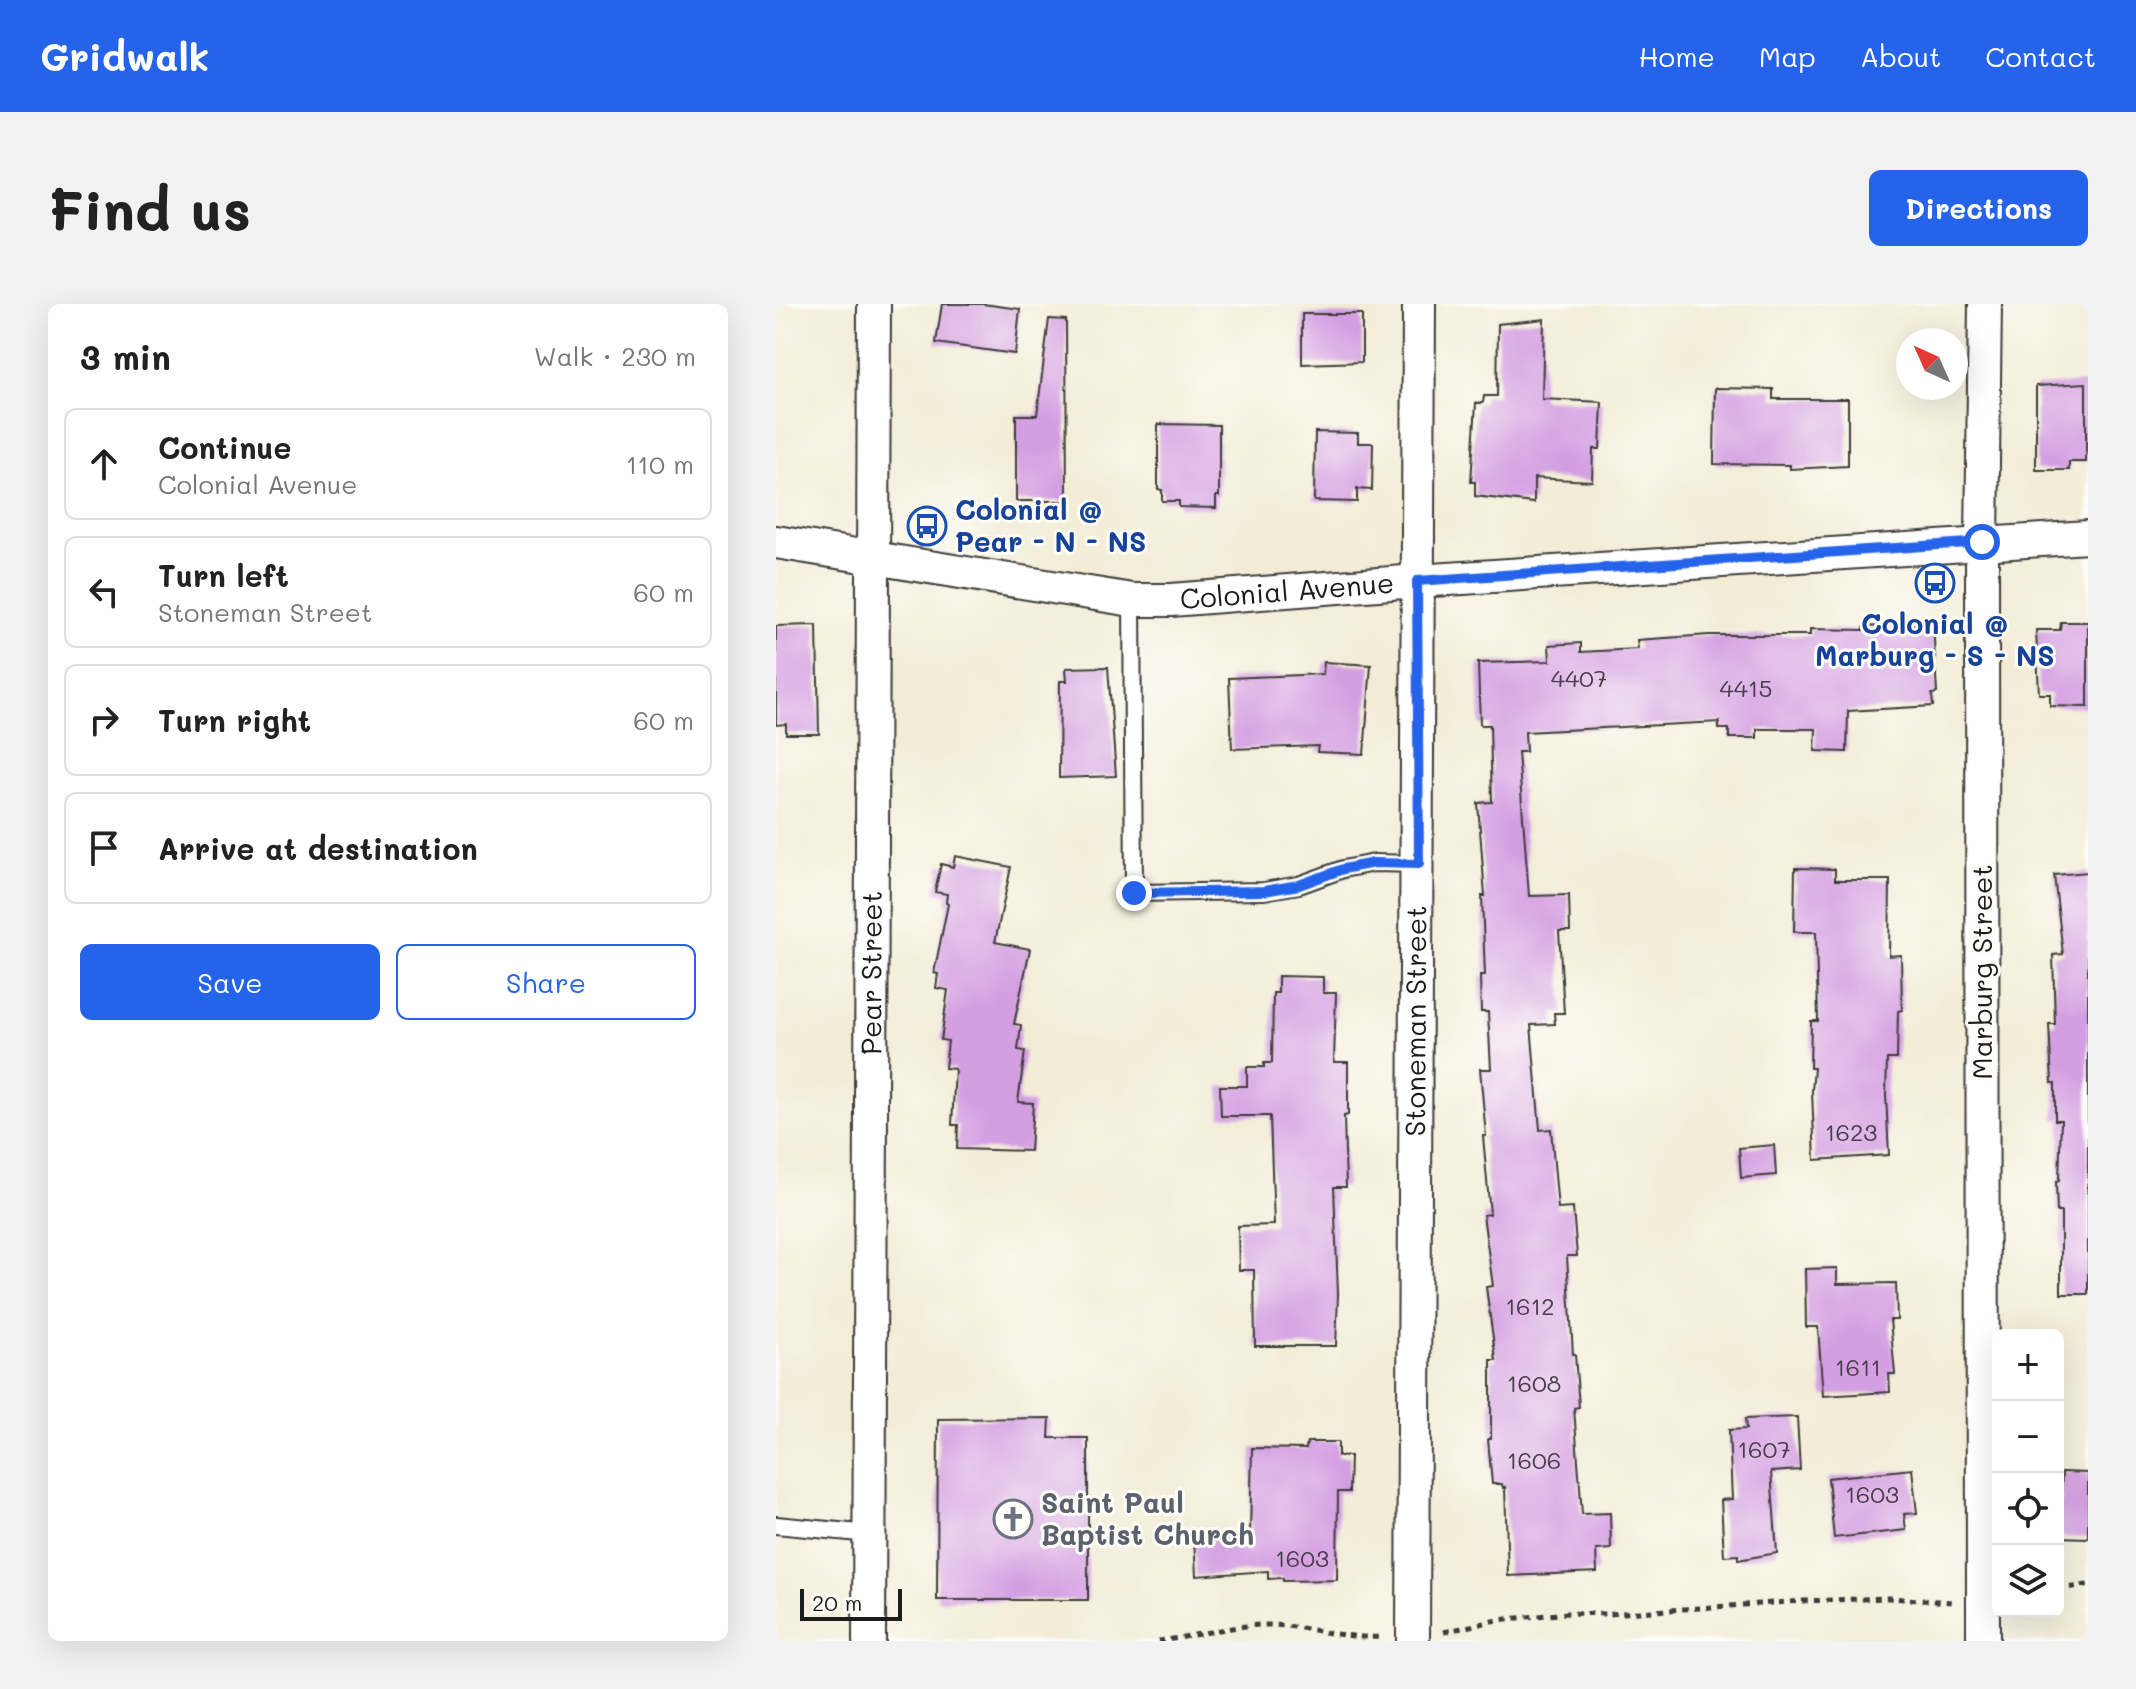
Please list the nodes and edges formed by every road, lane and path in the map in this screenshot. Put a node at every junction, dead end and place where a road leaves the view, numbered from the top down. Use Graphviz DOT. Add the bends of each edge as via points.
graph roads {
  1 [pos="874,304"];
  2 [pos="1419,304"];
  3 [pos="1985,304"];
  4 [pos="2088,537"];
  5 [pos="776,542"];
  6 [pos="1982,542"];
  7 [pos="873,559"];
  8 [pos="1417,581"];
  9 [pos="1132,600"];
  10 [pos="1419,864"];
  11 [pos="776,1525"];
  12 [pos="870,1534"];
  13 [pos="2088,1585"];
  14 [pos="2064,1588"];
  15 [pos="1982,1601"];
  16 [pos="1413,1638"];
  17 [pos="869,1641"];
  18 [pos="1158,1641"];
  19 [pos="1983,1641"];
  1 -- 7 [label="street, Pear Street"];
  2 -- 8 [label="street, Stoneman Street"];
  3 -- 6 [label="street, Marburg Street"];
  4 -- 6 [label="street, Colonial Avenue"];
  5 -- 7 [label="street, Colonial Avenue"];
  6 -- 8 [label="street, Colonial Avenue"];
  6 -- 15 [label="street, Marburg Street"];
  7 -- 9 [label="street, Colonial Avenue"];
  7 -- 12 [label="street, Pear Street"];
  8 -- 9 [label="street, Colonial Avenue"];
  8 -- 10 [label="street, Stoneman Street"];
  9 -- 10 [label="lane" via="1134,893 1264,891 1374,863"];
  10 -- 16 [label="street, Stoneman Street"];
  11 -- 12 [label="lane"];
  12 -- 17 [label="street, Pear Street"];
  13 -- 14 [label="path"];
  15 -- 16 [label="path" via="1875,1599 1568,1613 1497,1620"];
  15 -- 19 [label="street, Marburg Street"];
  16 -- 18 [label="path" via="1332,1635 1269,1625"];
}
